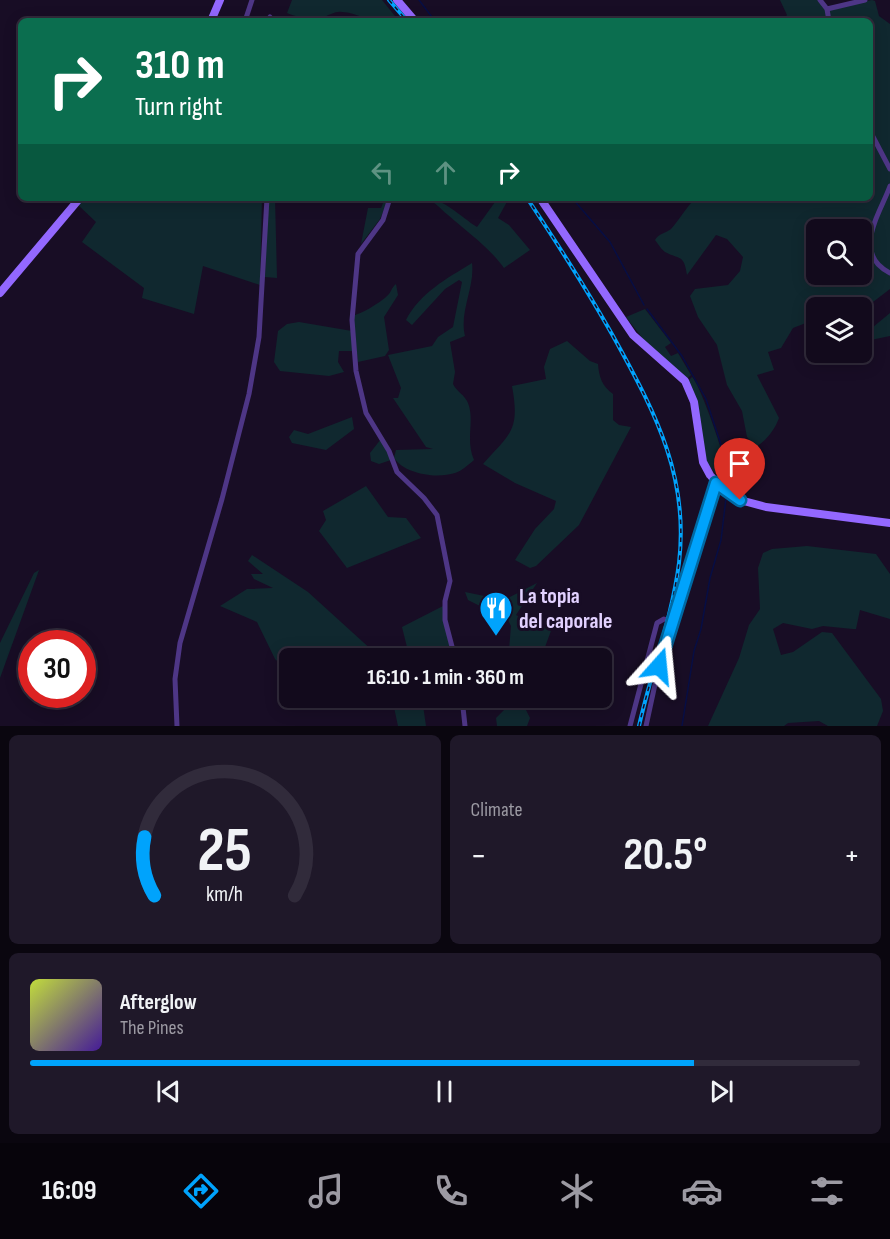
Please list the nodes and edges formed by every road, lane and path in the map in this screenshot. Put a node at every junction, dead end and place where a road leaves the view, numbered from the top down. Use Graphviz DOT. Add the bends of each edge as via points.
graph roads {
  1 [pos="220,0"];
  2 [pos="252,0"];
  3 [pos="397,0"];
  4 [pos="820,0"];
  5 [pos="865,0"];
  6 [pos="827,9"];
  7 [pos="212,18"];
  8 [pos="246,18"];
  9 [pos="412,18"];
  10 [pos="828,18"];
  11 [pos="873,137"];
  12 [pos="890,170"];
  13 [pos="890,186"];
  14 [pos="77,201"];
  15 [pos="267,201"];
  16 [pos="389,201"];
  17 [pos="542,201"];
  18 [pos="890,273"];
  19 [pos="0,293"];
  20 [pos="716,483"];
  21 [pos="890,523"];
  22 [pos="673,622"];
  23 [pos="452,648"];
  24 [pos="463,708"];
  25 [pos="177,726"];
  26 [pos="465,726"];
  27 [pos="630,726"];
  28 [pos="646,726"];
  1 -- 7 [label="street"];
  2 -- 8 [label="street"];
  3 -- 9 [label="street"];
  4 -- 6 [label="street"];
  5 -- 6 [label="street"];
  6 -- 10 [label="street"];
  11 -- 12 [label="street"];
  13 -- 18 [label="street" via="870,235 873,259"];
  14 -- 19 [label="street"];
  15 -- 25 [label="street" via="259,337 222,499 180,643 175,669"];
  16 -- 23 [label="street" via="383,220 358,254 352,320 356,371 366,413 397,472 436,515 450,581 445,620"];
  17 -- 20 [label="street" via="633,334 685,381 694,402 701,454"];
  20 -- 21 [label="street" via="731,496 754,504"];
  20 -- 22 [label="street"];
  22 -- 27 [label="street" via="662,619 657,623"];
  22 -- 28 [label="street" via="654,682"];
  24 -- 26 [label="street"];
}
